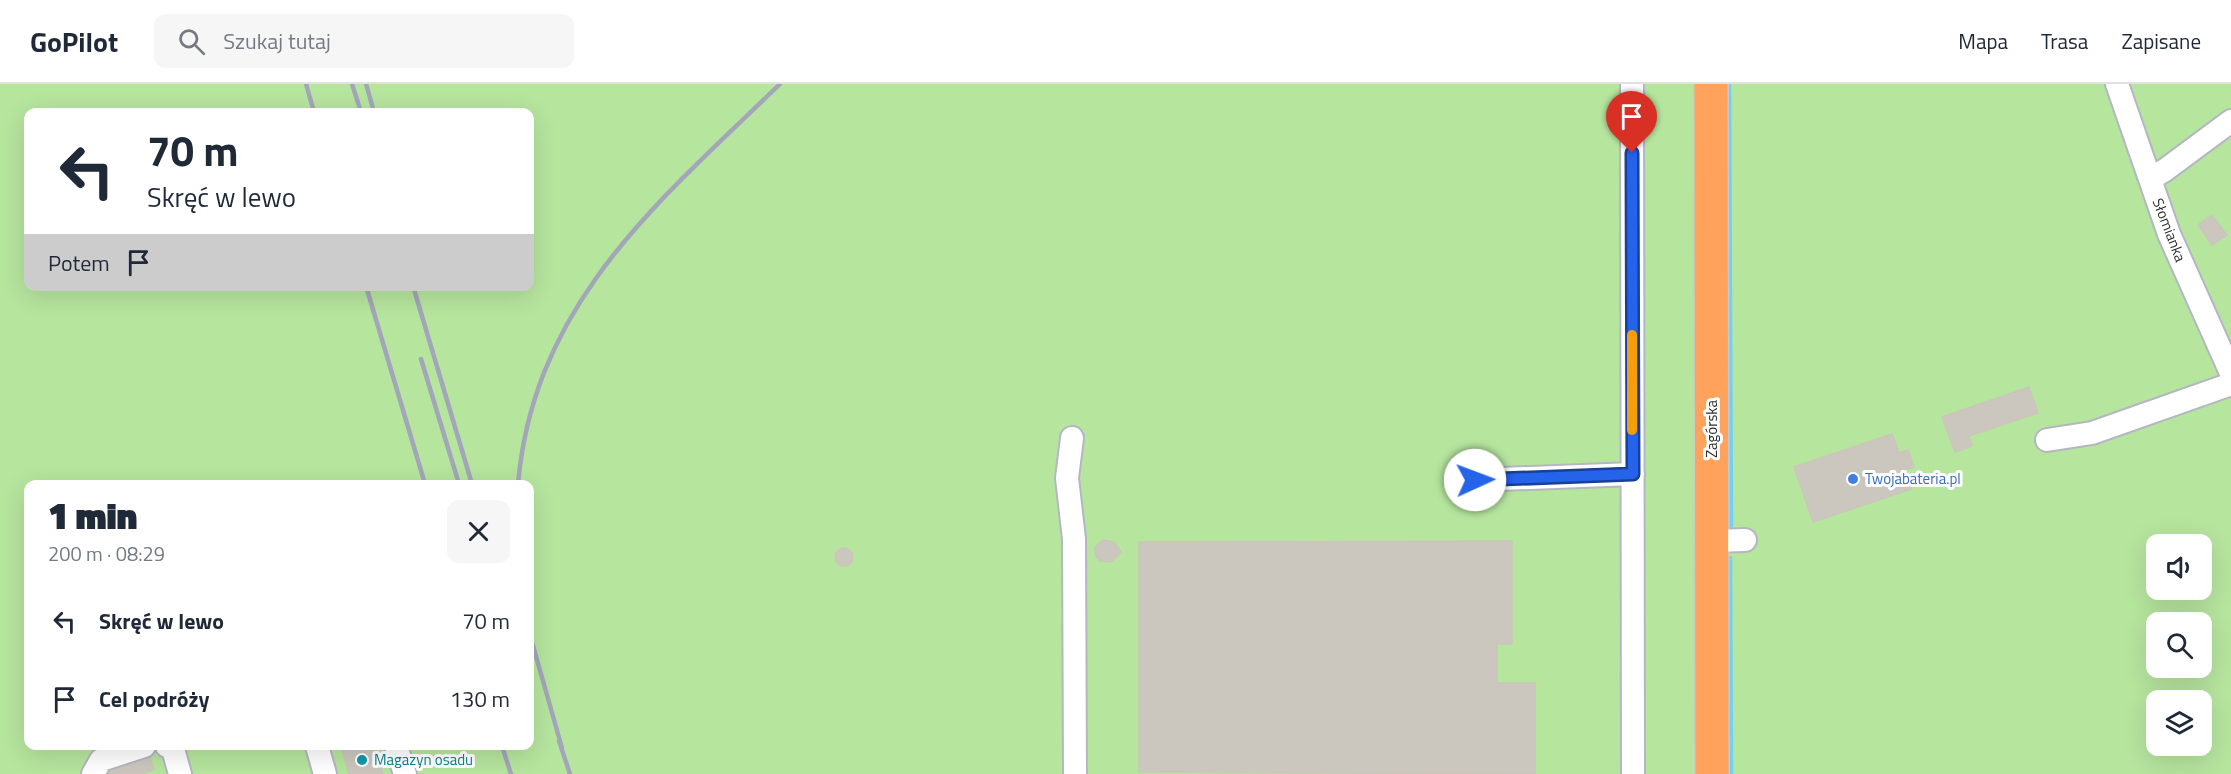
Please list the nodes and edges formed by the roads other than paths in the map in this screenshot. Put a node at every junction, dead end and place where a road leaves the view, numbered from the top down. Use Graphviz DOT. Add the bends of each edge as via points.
graph roads {
  1 [pos="1632,84"];
  2 [pos="1711,84"];
  3 [pos="2117,84"];
  4 [pos="2231,120"];
  5 [pos="2150,179"];
  6 [pos="2231,373"];
  7 [pos="2231,384"];
  8 [pos="1072,438"];
  9 [pos="2047,440"];
  10 [pos="1633,474"];
  11 [pos="1475,480"];
  12 [pos="1745,540"];
  13 [pos="1712,541"];
  14 [pos="132,750"];
  15 [pos="172,750"];
  16 [pos="318,750"];
  17 [pos="397,750"];
  18 [pos="93,774"];
  19 [pos="180,774"];
  20 [pos="325,774"];
  21 [pos="405,774"];
  22 [pos="1075,774"];
  23 [pos="1633,774"];
  24 [pos="1712,774"];
  1 -- 10 [label="street"];
  2 -- 13 [label="highway, Zagórska"];
  3 -- 5 [label="street, Słomianka"];
  4 -- 5 [label="street"];
  5 -- 6 [label="street, Słomianka" via="2169,234"];
  7 -- 9 [label="street" via="2092,434"];
  8 -- 22 [label="street" via="1067,478 1074,539"];
  10 -- 11 [label="street"];
  10 -- 23 [label="street"];
  12 -- 13 [label="street"];
  13 -- 24 [label="highway, Zagórska"];
  14 -- 18 [label="street" via="101,760"];
  15 -- 19 [label="street"];
  16 -- 20 [label="street"];
  17 -- 21 [label="street"];
}
